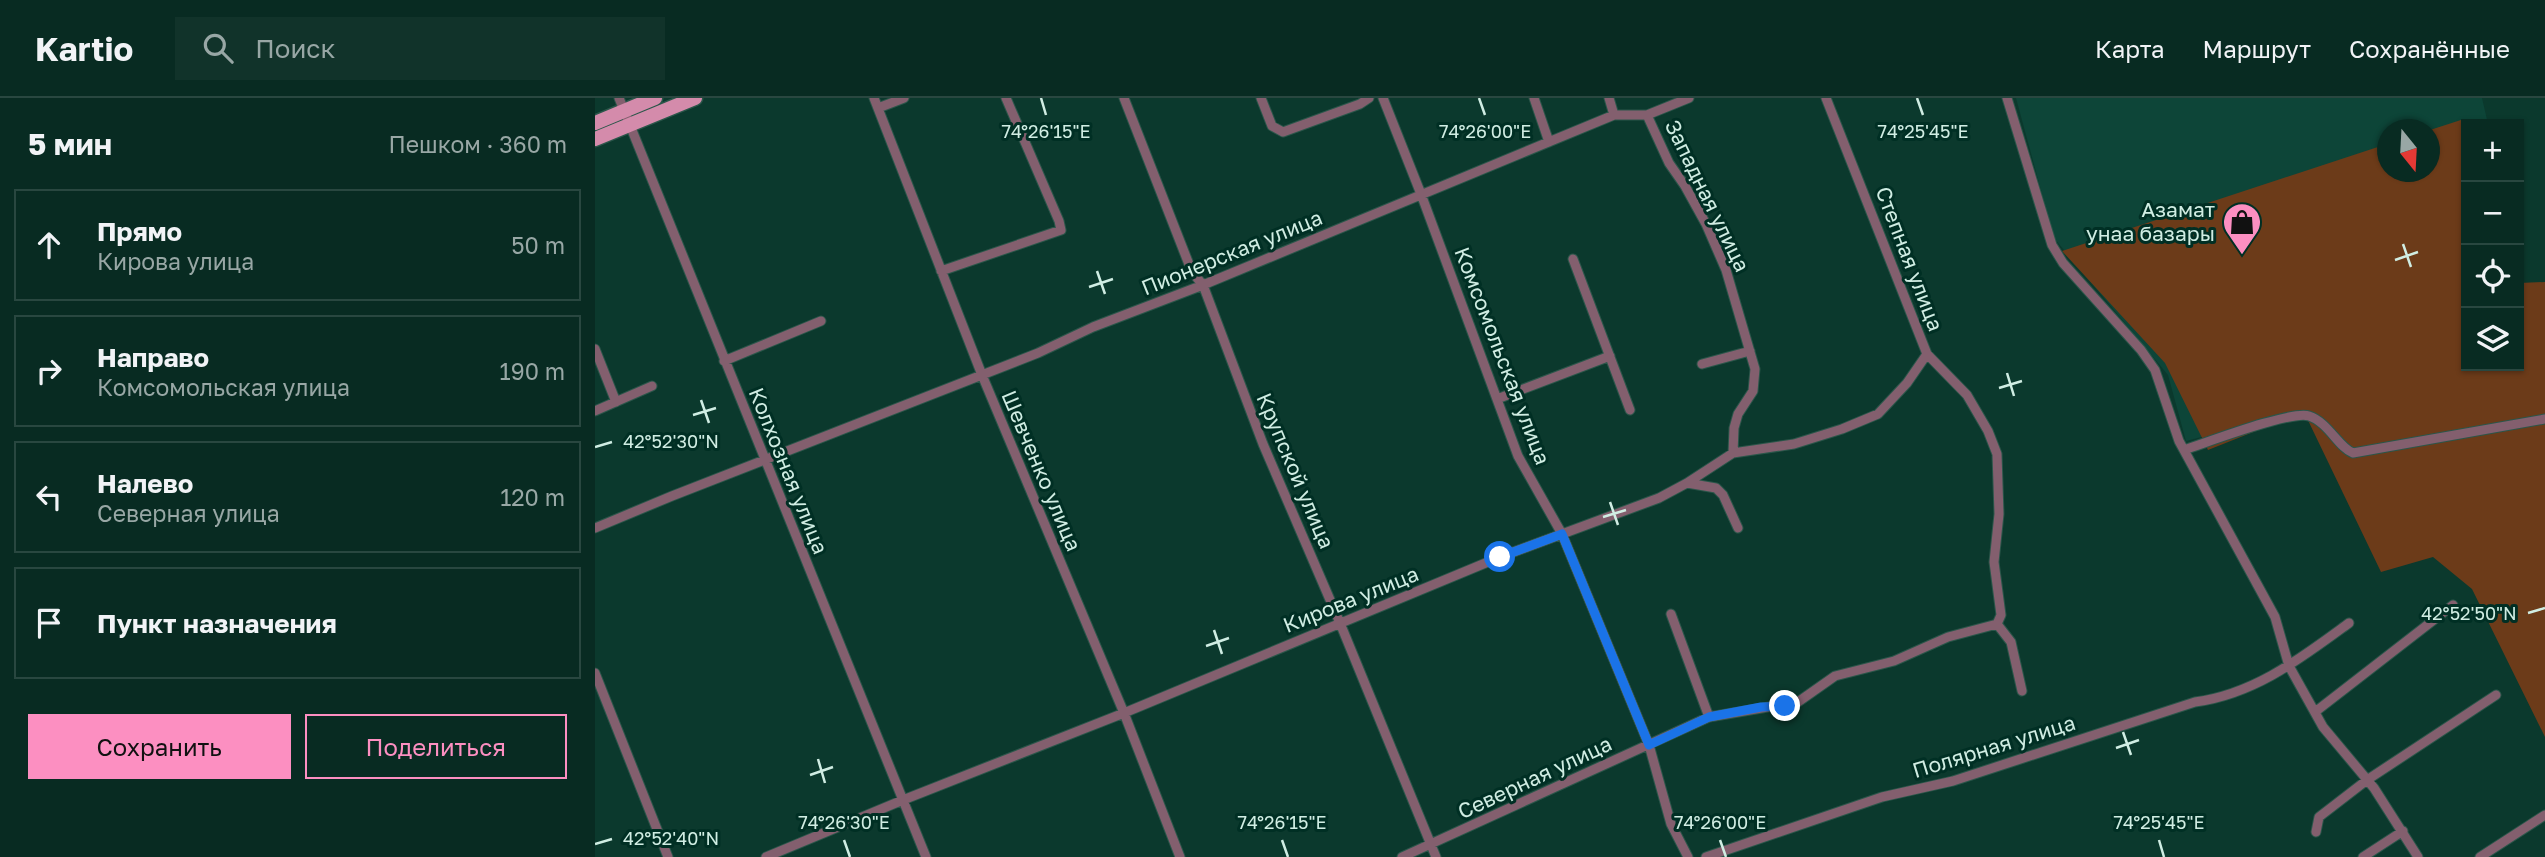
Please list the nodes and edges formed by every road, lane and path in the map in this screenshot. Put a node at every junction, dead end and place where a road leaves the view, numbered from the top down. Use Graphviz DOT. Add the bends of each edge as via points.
graph roads {
  1 [pos="655,98"];
  2 [pos="695,98"];
  3 [pos="874,98"];
  4 [pos="904,98"];
  5 [pos="1006,98"];
  6 [pos="1124,98"];
  7 [pos="1261,98"];
  8 [pos="1369,98"];
  9 [pos="1383,98"];
  10 [pos="1534,98"];
  11 [pos="1609,98"];
  12 [pos="1689,98"];
  13 [pos="1826,98"];
  14 [pos="2007,98"];
  15 [pos="878,108"];
  16 [pos="625,111"];
  17 [pos="1614,115"];
  18 [pos="1647,115"];
  19 [pos="595,123"];
  20 [pos="595,139"];
  21 [pos="1549,142"];
  22 [pos="1421,194"];
  23 [pos="1573,259"];
  24 [pos="941,271"];
  25 [pos="1203,285"];
  26 [pos="821,321"];
  27 [pos="595,349"];
  28 [pos="1749,351"];
  29 [pos="1927,354"];
  30 [pos="1610,356"];
  31 [pos="724,361"];
  32 [pos="1702,364"];
  33 [pos="982,375"];
  34 [pos="652,386"];
  35 [pos="1497,399"];
  36 [pos="616,402"];
  37 [pos="1630,410"];
  38 [pos="595,411"];
  39 [pos="2545,419"];
  40 [pos="2184,450"];
  41 [pos="1733,453"];
  42 [pos="765,461"];
  43 [pos="1687,483"];
  44 [pos="595,528"];
  45 [pos="1738,528"];
  46 [pos="1562,534"];
  47 [pos="2453,605"];
  48 [pos="1671,614"];
  49 [pos="1341,623"];
  50 [pos="2349,623"];
  51 [pos="1997,624"];
  52 [pos="2289,666"];
  53 [pos="595,673"];
  54 [pos="2022,691"];
  55 [pos="2495,695"];
  56 [pos="2315,712"];
  57 [pos="1124,713"];
  58 [pos="1709,717"];
  59 [pos="1649,745"];
  60 [pos="2367,780"];
  61 [pos="903,800"];
  62 [pos="2545,815"];
  63 [pos="2403,831"];
  64 [pos="2316,832"];
  65 [pos="1430,846"];
  66 [pos="668,857"];
  67 [pos="766,857"];
  68 [pos="926,857"];
  69 [pos="1180,857"];
  70 [pos="1402,857"];
  71 [pos="1436,857"];
  72 [pos="1688,857"];
  73 [pos="1706,857"];
  74 [pos="2363,857"];
  75 [pos="2418,857"];
  76 [pos="2480,857"];
  1 -- 16 [label="main road"];
  2 -- 16 [label="main road"];
  3 -- 15 [label="street, Шевченко улица"];
  4 -- 15 [label="street"];
  5 -- 24 [label="street" via="1061,230"];
  6 -- 25 [label="street, Крупской улица" via="1192,272"];
  7 -- 8 [label="street" via="1272,126 1283,132"];
  9 -- 22 [label="street, Комсомольская улица"];
  10 -- 21 [label="street"];
  11 -- 17 [label="street"];
  12 -- 18 [label="street, Пионерская улица"];
  13 -- 29 [label="street, Степная улица"];
  14 -- 40 [label="street" via="2052,245 2155,370"];
  15 -- 24 [label="street, Шевченко улица"];
  16 -- 19 [label="main road"];
  16 -- 20 [label="main road"];
  16 -- 31 [label="street, Колхозная улица"];
  17 -- 18 [label="street, Пионерская улица"];
  17 -- 21 [label="street, Пионерская улица"];
  18 -- 28 [label="street, Западная улица" via="1726,270"];
  21 -- 22 [label="street, Пионерская улица"];
  22 -- 25 [label="street, Пионерская улица"];
  22 -- 35 [label="street, Комсомольская улица"];
  23 -- 30 [label="street"];
  24 -- 33 [label="street, Шевченко улица"];
  25 -- 33 [label="street, Пионерская улица"];
  25 -- 49 [label="street, Крупской улица" via="1263,444"];
  26 -- 31 [label="street"];
  27 -- 36 [label="street"];
  28 -- 32 [label="street"];
  28 -- 41 [label="street, Западная улица" via="1755,369 1753,391 1738,414"];
  29 -- 41 [label="street, Кирова улица" via="1878,414 1794,444"];
  29 -- 51 [label="street, Степная улица" via="1967,395 1997,454 1999,514 1994,562 2001,615"];
  30 -- 35 [label="street"];
  30 -- 37 [label="street"];
  31 -- 42 [label="street, Колхозная улица"];
  33 -- 42 [label="street, Пионерская улица"];
  33 -- 57 [label="street, Шевченко улица"];
  34 -- 36 [label="street"];
  35 -- 46 [label="street, Комсомольская улица" via="1518,456"];
  36 -- 38 [label="street"];
  39 -- 40 [label="street" via="2353,453 2323,425 2301,415"];
  40 -- 52 [label="street" via="2275,617"];
  41 -- 43 [label="street, Кирова улица"];
  42 -- 44 [label="street, Пионерская улица"];
  42 -- 61 [label="street, Колхозная улица"];
  43 -- 45 [label="street" via="1716,488"];
  43 -- 46 [label="street, Кирова улица"];
  46 -- 49 [label="street, Кирова улица"];
  46 -- 59 [label="street, Комсомольская улица"];
  47 -- 56 [label="street"];
  48 -- 58 [label="street"];
  49 -- 57 [label="street, Кирова улица"];
  49 -- 65 [label="street, Крупской улица"];
  50 -- 52 [label="street, Полярная улица"];
  51 -- 54 [label="street" via="2011,642"];
  51 -- 58 [label="street, Северная улица" via="1835,676 1798,702"];
  52 -- 56 [label="street"];
  52 -- 73 [label="street, Полярная улица" via="2258,684 1953,782 1882,797"];
  53 -- 66 [label="street"];
  55 -- 60 [label="street"];
  56 -- 60 [label="street"];
  57 -- 61 [label="street, Кирова улица"];
  57 -- 69 [label="street, Шевченко улица"];
  58 -- 59 [label="street, Северная улица"];
  59 -- 65 [label="street, Северная улица"];
  59 -- 72 [label="street, Комсомольская улица" via="1671,824"];
  60 -- 63 [label="street"];
  60 -- 64 [label="street" via="2319,817"];
  61 -- 67 [label="street, Кирова улица"];
  61 -- 68 [label="street, Колхозная улица"];
  62 -- 76 [label="street"];
  63 -- 74 [label="street"];
  63 -- 75 [label="street"];
  65 -- 70 [label="street, Северная улица"];
  65 -- 71 [label="street, Крупской улица"];
}
